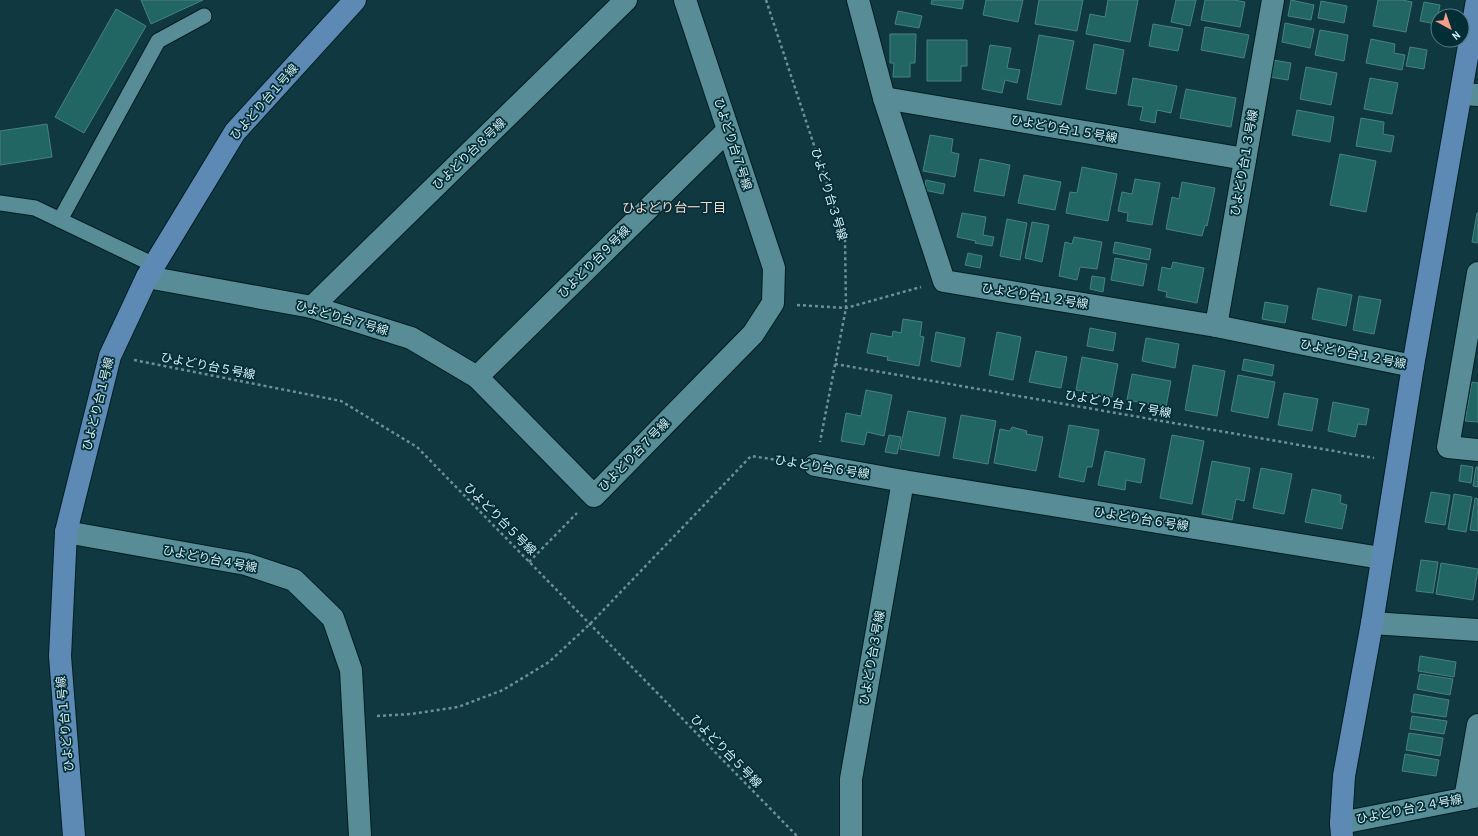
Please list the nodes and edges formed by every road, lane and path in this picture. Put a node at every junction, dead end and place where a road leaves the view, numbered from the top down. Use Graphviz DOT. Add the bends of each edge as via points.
graph roads {
  1 [pos="355,0"];
  2 [pos="626,0"];
  3 [pos="684,0"];
  4 [pos="766,0"];
  5 [pos="858,0"];
  6 [pos="1273,0"];
  7 [pos="1477,0"];
  8 [pos="204,16"];
  9 [pos="1470,94"];
  10 [pos="884,98"];
  11 [pos="728,130"];
  12 [pos="1245,160"];
  13 [pos="0,203"];
  14 [pos="60,220"];
  15 [pos="150,271"];
  16 [pos="1478,273"];
  17 [pos="944,281"];
  18 [pos="772,303"];
  19 [pos="312,307"];
  20 [pos="846,308"];
  21 [pos="1216,326"];
  22 [pos="110,356"];
  23 [pos="835,364"];
  24 [pos="1413,366"];
  25 [pos="477,377"];
  26 [pos="1478,450"];
  27 [pos="1397,462"];
  28 [pos="815,465"];
  29 [pos="903,481"];
  30 [pos="594,496"];
  31 [pos="66,532"];
  32 [pos="1382,558"];
  33 [pos="529,562"];
  34 [pos="1372,623"];
  35 [pos="590,624"];
  36 [pos="1478,630"];
  37 [pos="353,717"];
  38 [pos="1478,725"];
  39 [pos="1471,797"];
  40 [pos="1341,829"];
  41 [pos="74,836"];
  42 [pos="360,836"];
  43 [pos="797,836"];
  44 [pos="851,836"];
  1 -- 15 [label="street, ひよどり台１号線" via="235,132"];
  2 -- 19 [label="street, ひよどり台８号線"];
  3 -- 11 [label="street, ひよどり台７号線"];
  4 -- 20 [label="path, ひよどり台３号線" via="845,239"];
  5 -- 10 [label="street"];
  6 -- 12 [label="street, ひよどり台１３号線"];
  7 -- 9 [label="street"];
  8 -- 14 [label="lane" via="158,41"];
  9 -- 24 [label="street"];
  10 -- 12 [label="street, ひよどり台１５号線"];
  10 -- 17 [label="street"];
  11 -- 18 [label="street, ひよどり台７号線" via="774,268"];
  11 -- 25 [label="street, ひよどり台９号線"];
  12 -- 21 [label="street, ひよどり台１３号線"];
  13 -- 14 [label="lane" via="35,208"];
  14 -- 15 [label="lane"];
  15 -- 19 [label="street, ひよどり台７号線"];
  15 -- 22 [label="street, ひよどり台１号線"];
  16 -- 26 [label="street" via="1448,447"];
  17 -- 20 [label="path"];
  17 -- 21 [label="street, ひよどり台１２号線"];
  18 -- 20 [label="path"];
  18 -- 30 [label="street, ひよどり台７号線" via="753,334"];
  19 -- 25 [label="street, ひよどり台７号線" via="411,338"];
  20 -- 23 [label="path, ひよどり台３号線"];
  21 -- 24 [label="street, ひよどり台１２号線"];
  22 -- 31 [label="street, ひよどり台１号線"];
  22 -- 33 [label="path, ひよどり台５号線" via="341,401 417,447"];
  23 -- 27 [label="path, ひよどり台１７号線"];
  23 -- 28 [label="path, ひよどり台３号線"];
  24 -- 27 [label="street"];
  25 -- 30 [label="street, ひよどり台７号線"];
  27 -- 32 [label="street"];
  28 -- 29 [label="street, ひよどり台６号線"];
  28 -- 35 [label="path, ひよどり台６号線" via="751,456"];
  29 -- 32 [label="street, ひよどり台６号線"];
  29 -- 44 [label="street, ひよどり台３号線" via="851,780"];
  30 -- 33 [label="path"];
  31 -- 37 [label="street, ひよどり台４号線" via="246,564 294,580 333,618 351,670"];
  31 -- 41 [label="street, ひよどり台１号線" via="60,656"];
  32 -- 34 [label="street"];
  33 -- 35 [label="path, ひよどり台５号線"];
  34 -- 36 [label="street"];
  34 -- 40 [label="street" via="1344,776"];
  35 -- 37 [label="path, ひよどり台６号線" via="549,662 503,690 458,707 411,714"];
  35 -- 43 [label="path, ひよどり台５号線"];
  37 -- 42 [label="street, ひよどり台４号線"];
  38 -- 39 [label="street"];
  39 -- 40 [label="street, ひよどり台２４号線"];
}
